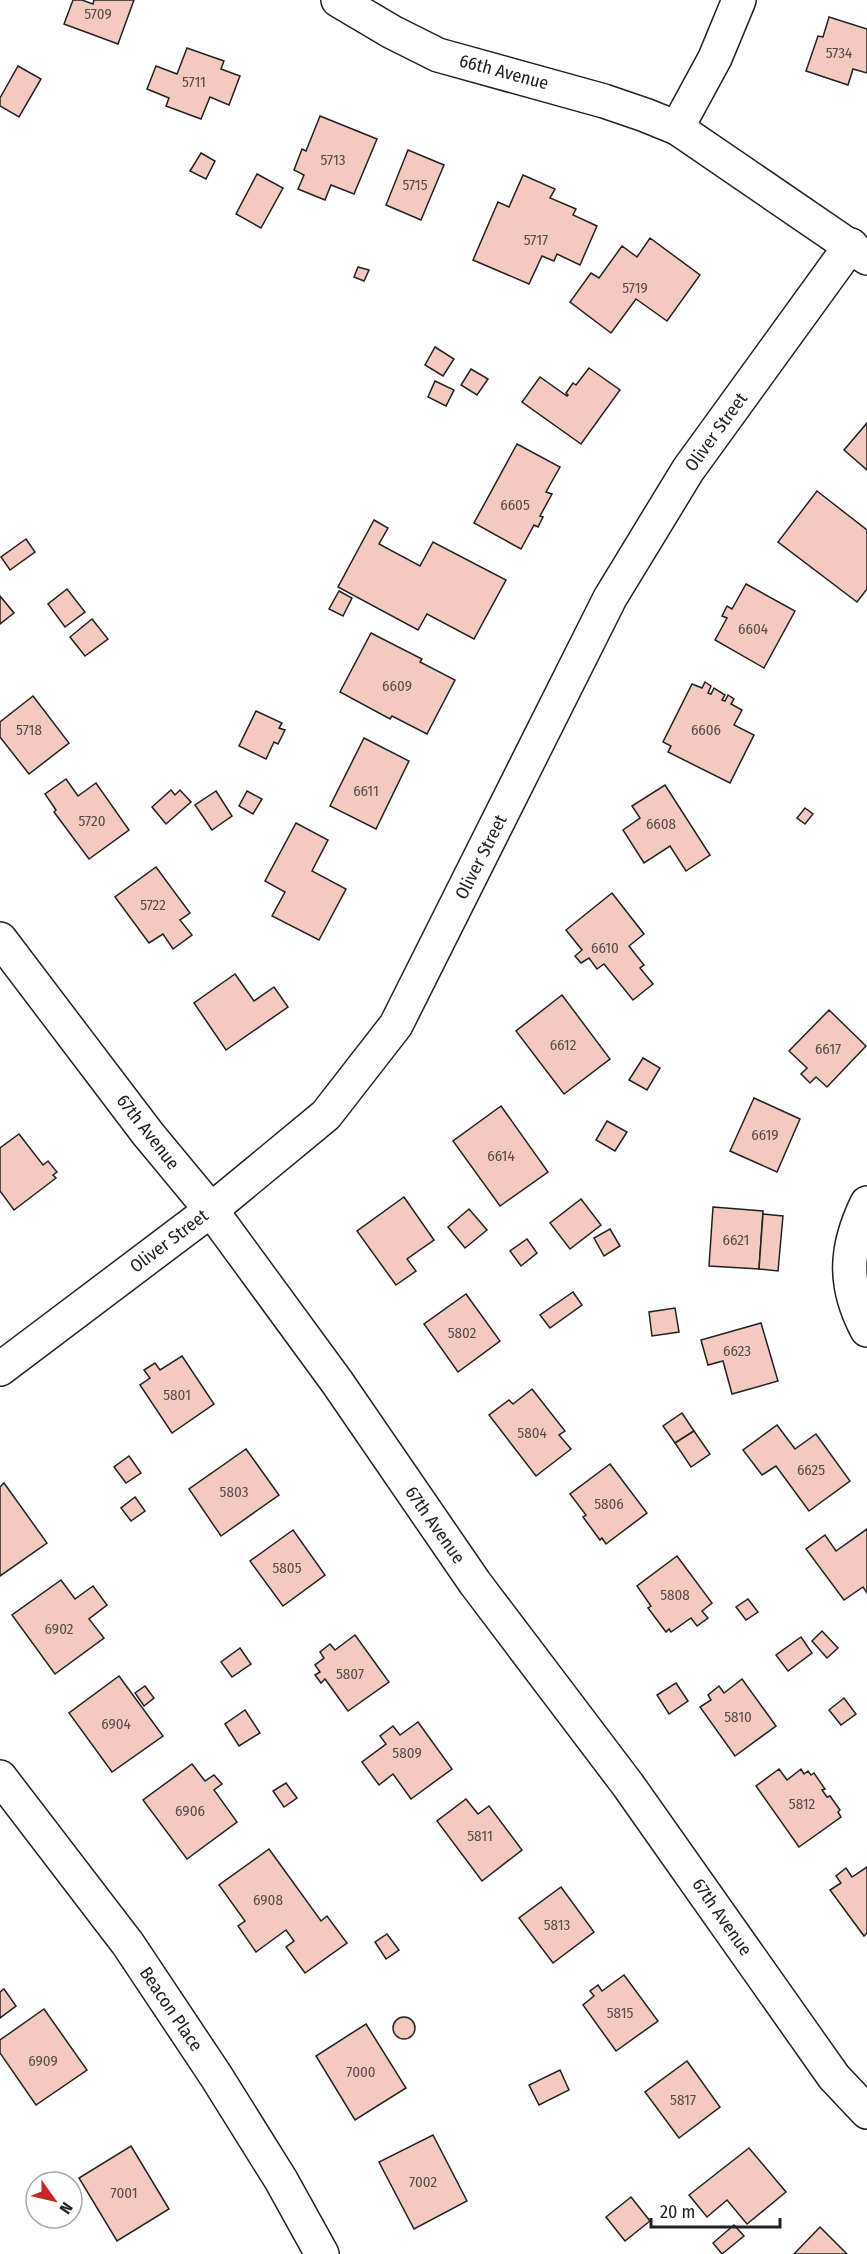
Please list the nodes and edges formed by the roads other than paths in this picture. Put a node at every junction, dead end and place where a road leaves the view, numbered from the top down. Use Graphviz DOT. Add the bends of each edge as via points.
graph roads {
  1 [pos="338,0"];
  2 [pos="739,0"];
  3 [pos="677,128"];
  4 [pos="859,252"];
  5 [pos="0,939"];
  6 [pos="867,1203"];
  7 [pos="211,1210"];
  8 [pos="867,1330"];
  9 [pos="0,1369"];
  10 [pos="0,1777"];
  11 [pos="867,2112"];
  12 [pos="322,2254"];
  1 -- 3 [label="street, 66th Avenue" via="438,55 604,101"];
  2 -- 3 [label="street" via="716,58"];
  3 -- 4 [label="street, 66th Avenue"];
  4 -- 7 [label="street, Oliver Street" via="688,470 610,598 396,1025 326,1115"];
  5 -- 7 [label="street, 67th Avenue" via="148,1134"];
  6 -- 8 [label="street" via="849,1254 851,1290"];
  7 -- 9 [label="street, Oliver Street"];
  7 -- 11 [label="street, 67th Avenue" via="337,1382 475,1583 628,1785 834,2077"];
  10 -- 12 [label="street, Beacon Place" via="128,1944 234,2104"];
}
